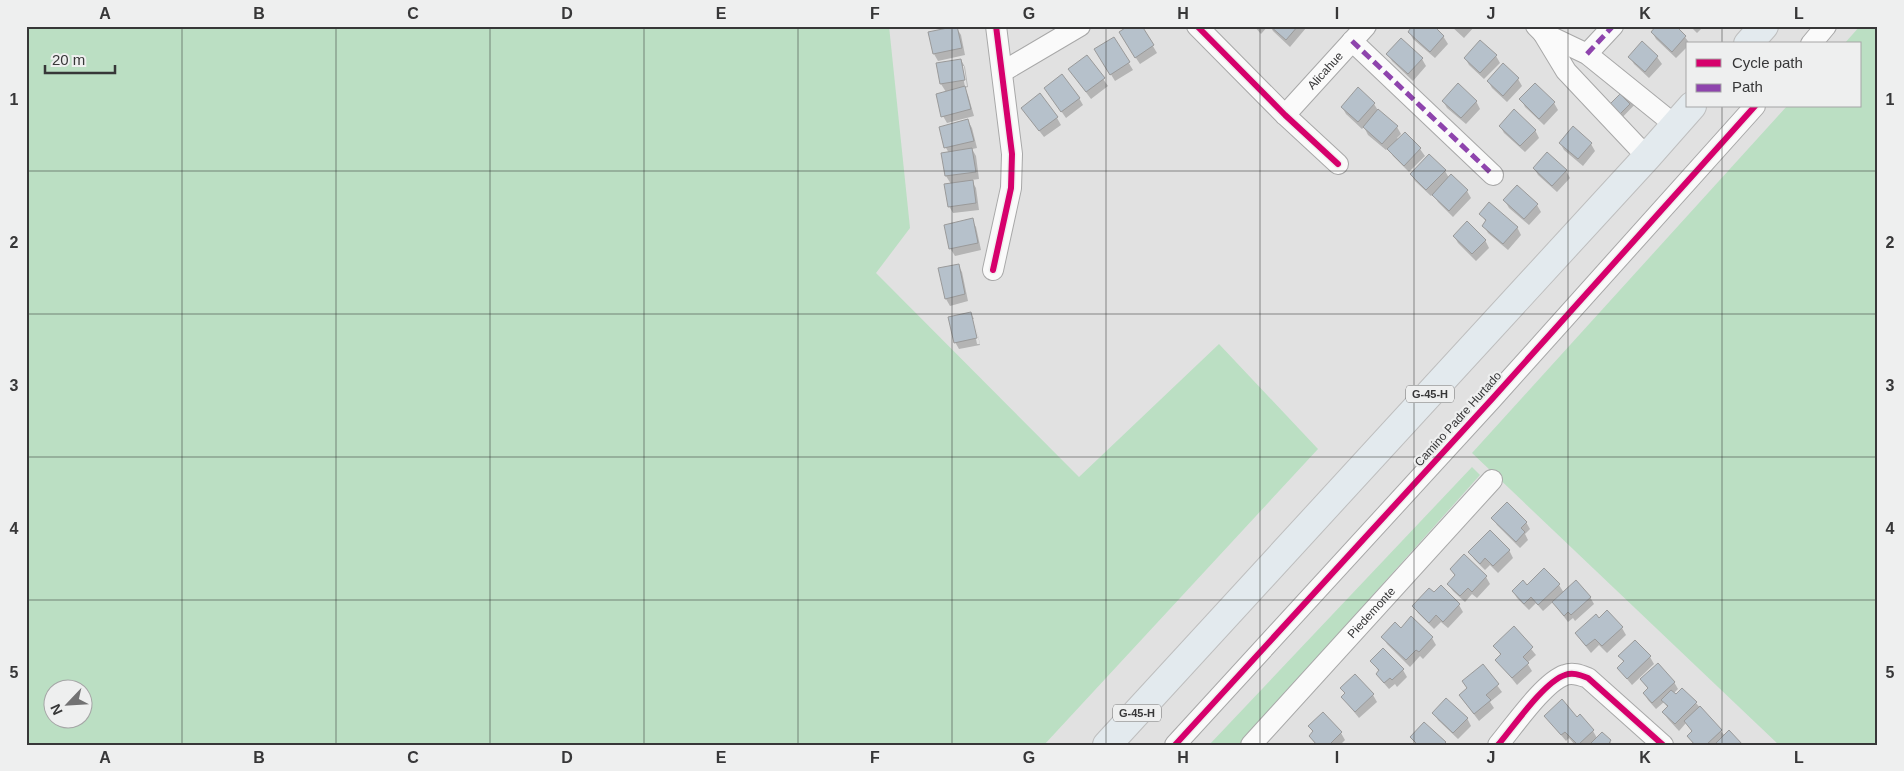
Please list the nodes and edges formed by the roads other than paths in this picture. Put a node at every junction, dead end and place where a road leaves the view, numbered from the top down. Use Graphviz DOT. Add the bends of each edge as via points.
graph roads {
  1 [pos="996,26"];
  2 [pos="1080,26"];
  3 [pos="1197,26"];
  4 [pos="1366,26"];
  5 [pos="1613,26"];
  6 [pos="1764,26"];
  7 [pos="1826,26"];
  8 [pos="1539,30"];
  9 [pos="1352,41"];
  10 [pos="1750,42"];
  11 [pos="1813,42"];
  12 [pos="1586,54"];
  13 [pos="1002,72"];
  14 [pos="1754,108"];
  15 [pos="1285,115"];
  16 [pos="1684,116"];
  17 [pos="1647,157"];
  18 [pos="1338,164"];
  19 [pos="1493,174"];
  20 [pos="993,270"];
  21 [pos="1492,480"];
  22 [pos="1107,745"];
  23 [pos="1175,745"];
  24 [pos="1251,745"];
  25 [pos="1498,745"];
  26 [pos="1663,745"];
  1 -- 13 [label="street"];
  2 -- 13 [label="street"];
  3 -- 15 [label="street"];
  4 -- 9 [label="street, Alicahue"];
  5 -- 12 [label="street"];
  6 -- 10 [label="main road"];
  7 -- 11 [label="street"];
  8 -- 12 [label="street"];
  8 -- 17 [label="street" via="1566,71"];
  9 -- 15 [label="street, Alicahue"];
  9 -- 19 [label="street"];
  12 -- 16 [label="street"];
  13 -- 20 [label="street" via="1012,154 1011,188"];
  14 -- 23 [label="street, Camino Padre Hurtado"];
  15 -- 18 [label="street"];
  16 -- 17 [label="main road, G-45-H"];
  17 -- 22 [label="main road, G-45-H"];
  21 -- 24 [label="street, Piedemonte"];
  25 -- 26 [label="street" via="1549,684 1567,674 1588,678"];
}
